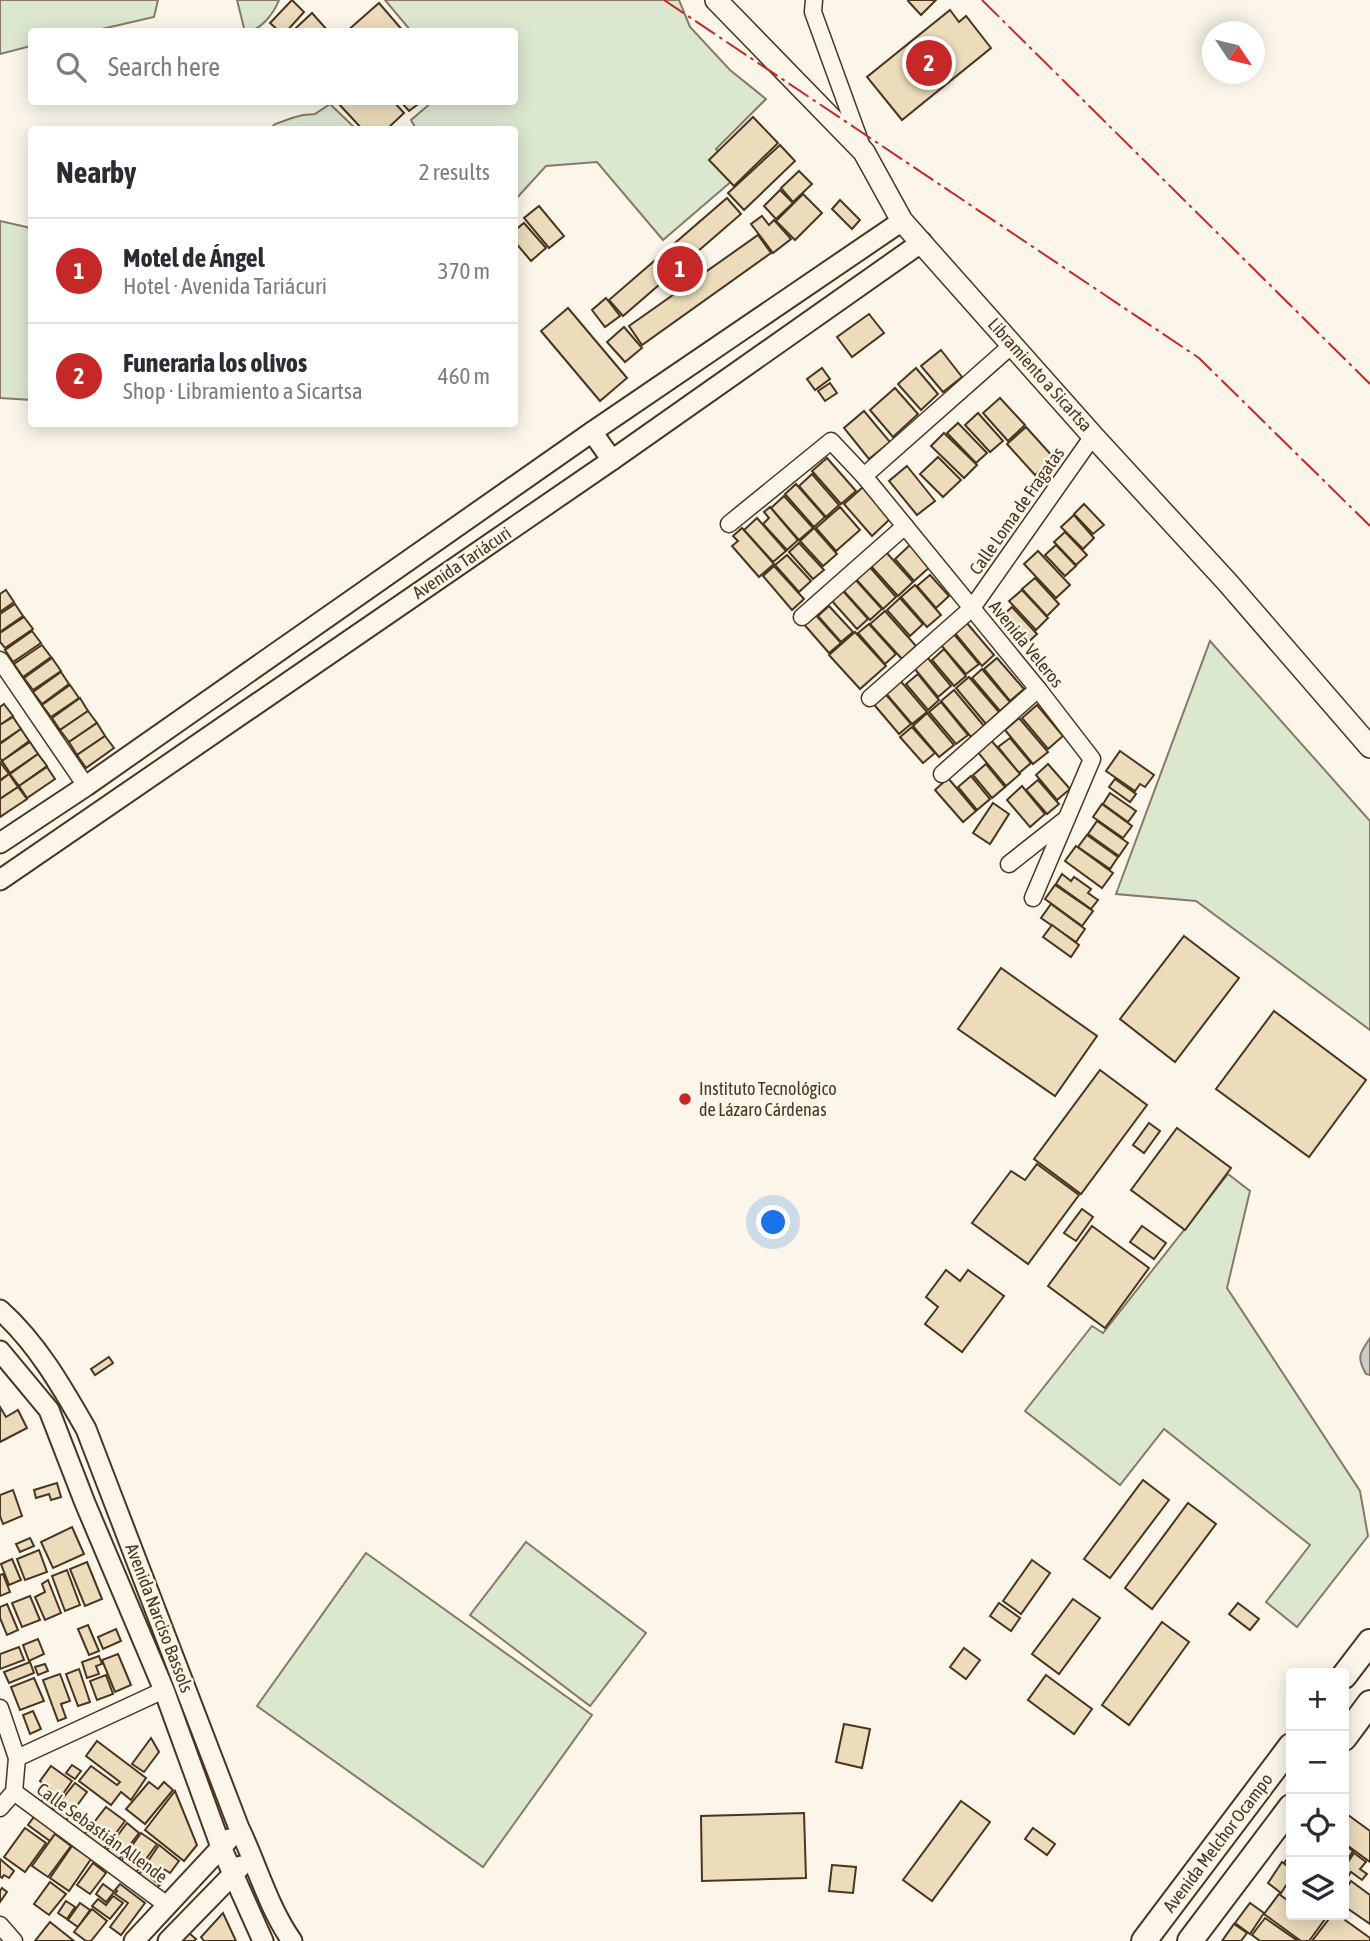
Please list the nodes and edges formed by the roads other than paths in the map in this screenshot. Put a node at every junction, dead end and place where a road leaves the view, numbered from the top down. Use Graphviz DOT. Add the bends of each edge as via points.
graph roads {
  1 [pos="716,0"];
  2 [pos="814,0"];
  3 [pos="864,152"];
  4 [pos="902,221"];
  5 [pos="922,242"];
  6 [pos="1012,345"];
  7 [pos="592,432"];
  8 [pos="1093,436"];
  9 [pos="612,460"];
  10 [pos="864,476"];
  11 [pos="729,524"];
  12 [pos="905,526"];
  13 [pos="972,608"];
  14 [pos="802,617"];
  15 [pos="0,660"];
  16 [pos="1038,689"];
  17 [pos="870,698"];
  18 [pos="1370,747"];
  19 [pos="942,774"];
  20 [pos="86,786"];
  21 [pos="1068,817"];
  22 [pos="0,844"];
  23 [pos="1009,864"];
  24 [pos="0,880"];
  25 [pos="1033,898"];
  26 [pos="0,1310"];
  27 [pos="8,1330"];
  28 [pos="0,1351"];
  29 [pos="1370,1642"];
  30 [pos="1349,1669"];
  31 [pos="164,1690"];
  32 [pos="1370,1703"];
  33 [pos="0,1708"];
  34 [pos="1349,1731"];
  35 [pos="1286,1753"];
  36 [pos="17,1758"];
  37 [pos="14,1792"];
  38 [pos="0,1808"];
  39 [pos="1286,1814"];
  40 [pos="239,1828"];
  41 [pos="221,1847"];
  42 [pos="253,1856"];
  43 [pos="233,1873"];
  44 [pos="167,1905"];
  45 [pos="0,1925"];
  46 [pos="1198,1938"];
  47 [pos="14,1941"];
  48 [pos="134,1941"];
  49 [pos="168,1941"];
  50 [pos="263,1941"];
  51 [pos="292,1941"];
  52 [pos="1144,1941"];
  1 -- 3 [label="main road, Libramiento a Sicartsa"];
  2 -- 3 [label="street" via="813,12"];
  3 -- 4 [label="main road, Libramiento a Sicartsa"];
  4 -- 5 [label="main road, Libramiento a Sicartsa"];
  4 -- 7 [label="street, Avenida Tariácuri"];
  5 -- 6 [label="main road, Libramiento a Sicartsa"];
  5 -- 9 [label="street, Avenida Tariácuri"];
  6 -- 8 [label="main road, Libramiento a Sicartsa"];
  6 -- 10 [label="street"];
  7 -- 9 [label="street"];
  7 -- 20 [label="street, Avenida Tariácuri"];
  8 -- 13 [label="street, Calle Loma de Fragatas"];
  8 -- 18 [label="main road, Libramiento a Sicartsa"];
  9 -- 24 [label="street, Avenida Tariácuri"];
  10 -- 11 [label="street, Avenida Veleros" via="831,441"];
  10 -- 12 [label="street, Avenida Veleros"];
  12 -- 13 [label="street, Avenida Veleros"];
  12 -- 14 [label="street"];
  13 -- 16 [label="street, Avenida Veleros"];
  13 -- 17 [label="street, Calle Loma de Fragatas"];
  15 -- 20 [label="street"];
  16 -- 19 [label="street"];
  16 -- 21 [label="street, Avenida Veleros" via="1092,759"];
  20 -- 22 [label="street, Avenida Tariácuri"];
  21 -- 23 [label="street"];
  21 -- 25 [label="street, Avenida Veleros"];
  26 -- 27 [label="street, Avenida Narciso Bassols"];
  27 -- 40 [label="street, Avenida Narciso Bassols" via="55,1375 86,1429"];
  28 -- 31 [label="street, Avenida Narciso Bassols" via="49,1410"];
  29 -- 30 [label="main road"];
  31 -- 36 [label="street"];
  31 -- 41 [label="street, Avenida Narciso Bassols"];
  32 -- 34 [label="main road"];
  33 -- 36 [label="street"];
  35 -- 52 [label="main road, Avenida Melchor Ocampo"];
  36 -- 37 [label="street"];
  37 -- 38 [label="street"];
  37 -- 44 [label="street, Calle Sebastián Allende"];
  39 -- 46 [label="main road, Avenida Melchor Ocampo"];
  40 -- 41 [label="street"];
  40 -- 42 [label="street, Avenida Narciso Bassols"];
  41 -- 43 [label="street, Avenida Narciso Bassols"];
  41 -- 44 [label="street"];
  42 -- 43 [label="street"];
  42 -- 51 [label="street, Avenida Narciso Bassols" via="279,1923"];
  43 -- 49 [label="street"];
  43 -- 50 [label="street, Avenida Narciso Bassols"];
  44 -- 48 [label="street"];
  45 -- 47 [label="street"];
}
